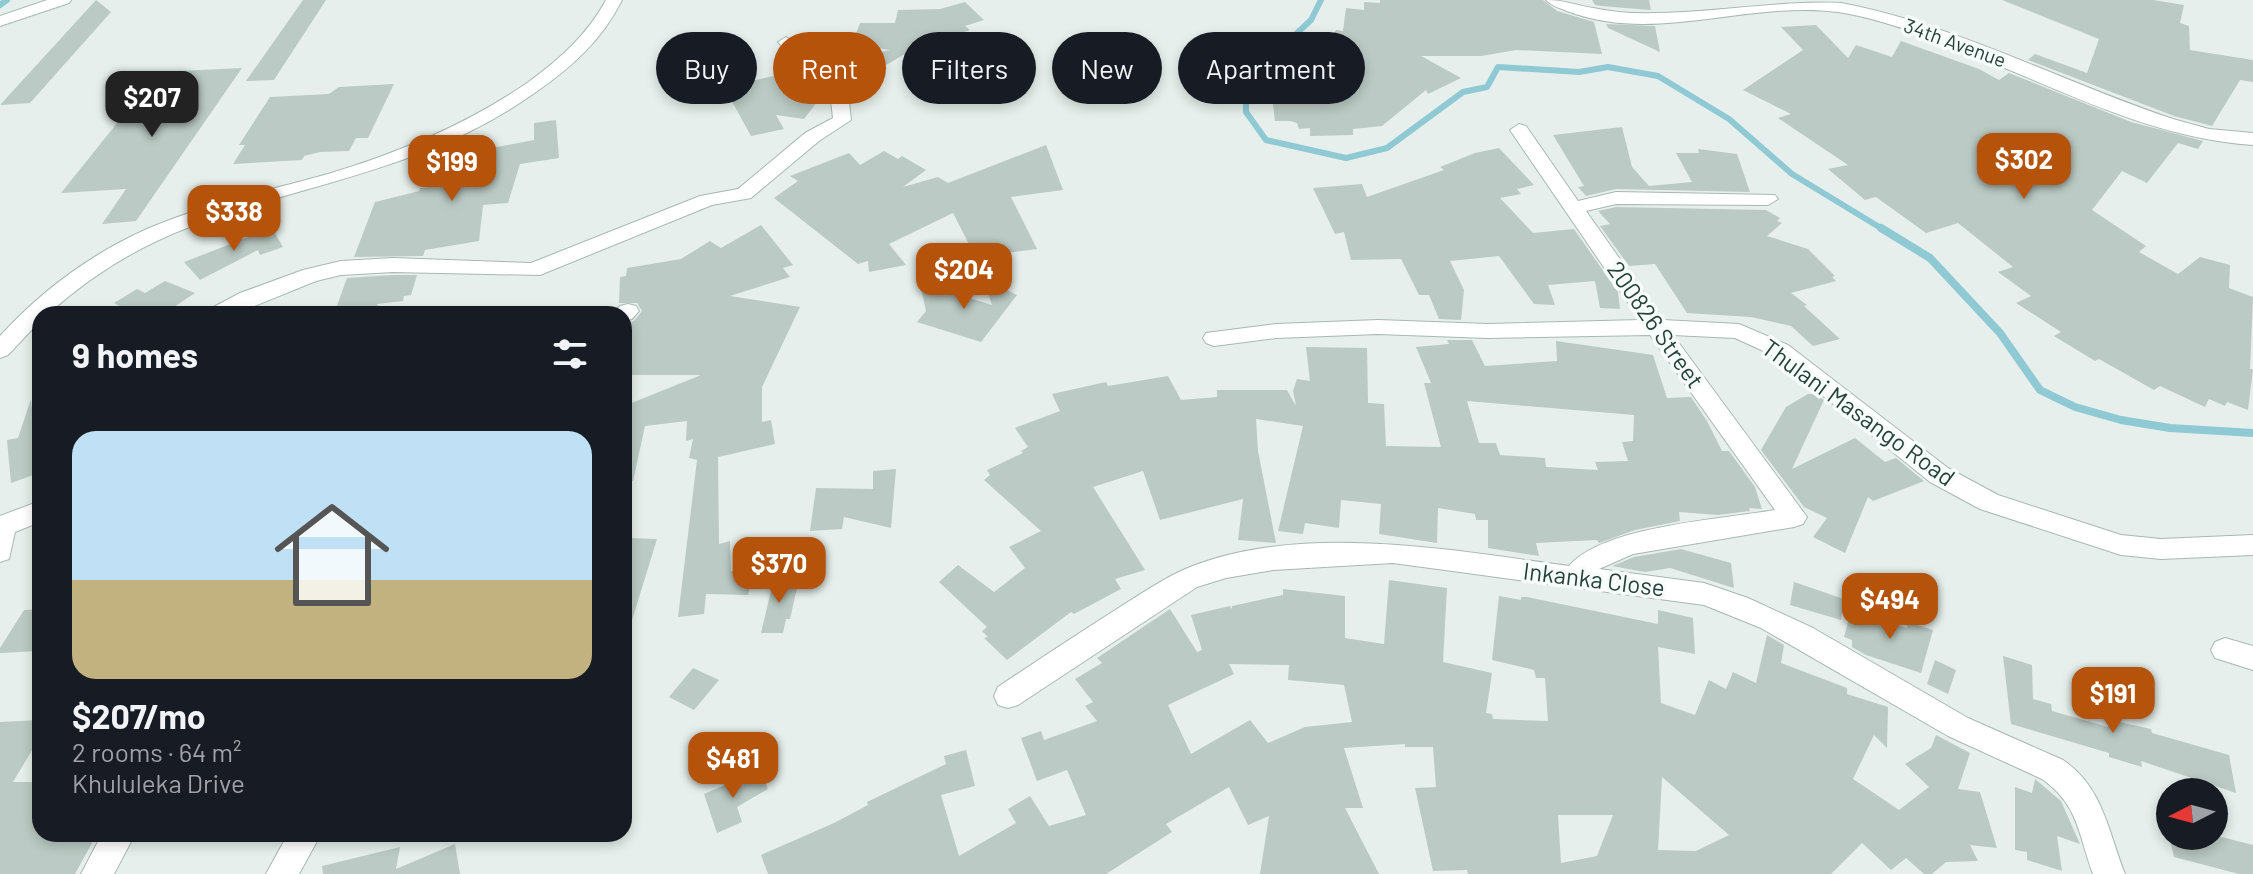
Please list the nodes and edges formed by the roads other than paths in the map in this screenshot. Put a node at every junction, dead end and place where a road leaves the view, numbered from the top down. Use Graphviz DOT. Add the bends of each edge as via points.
graph roads {
  1 [pos="63,0"];
  2 [pos="614,0"];
  3 [pos="1554,0"];
  4 [pos="0,21"];
  5 [pos="840,104"];
  6 [pos="1519,130"];
  7 [pos="2253,139"];
  8 [pos="1768,199"];
  9 [pos="1573,208"];
  10 [pos="47,306"];
  11 [pos="233,306"];
  12 [pos="32,320"];
  13 [pos="1657,327"];
  14 [pos="1214,338"];
  15 [pos="0,350"];
  16 [pos="32,516"];
  17 [pos="1,535"];
  18 [pos="2253,545"];
  19 [pos="1574,578"];
  20 [pos="2225,650"];
  21 [pos="2253,658"];
  22 [pos="1008,696"];
  23 [pos="115,842"];
  24 [pos="300,842"];
  25 [pos="97,874"];
  26 [pos="282,874"];
  27 [pos="2109,874"];
  1 -- 4 [label="street"];
  2 -- 10 [label="street" via="576,53 504,106 397,157 154,234 69,285"];
  3 -- 7 [label="street, 34th Avenue" via="1581,10 1630,15 1778,3 1854,10 2159,122"];
  5 -- 11 [label="street" via="842,120 812,137 744,194 696,204 533,270 341,268"];
  6 -- 9 [label="street, 200826 Street"];
  8 -- 9 [label="street" via="1616,198"];
  9 -- 13 [label="street, 200826 Street"];
  12 -- 15 [label="street"];
  13 -- 14 [label="street, Thulani Masango Road" via="1378,327"];
  13 -- 18 [label="street, Thulani Masango Road" via="1753,335 1939,475 2028,517 2139,547"];
  13 -- 19 [label="street, 200826 Street" via="1794,517 1629,544 1586,564"];
  16 -- 17 [label="street"];
  19 -- 22 [label="street, Inkanka Close" via="1393,553 1314,557 1205,573 1072,650"];
  19 -- 27 [label="street, Inkanka Close" via="1731,601 1846,660 1951,724 2059,773 2087,806"];
  20 -- 21 [label="street"];
  23 -- 25 [label="street"];
  24 -- 26 [label="street"];
}
